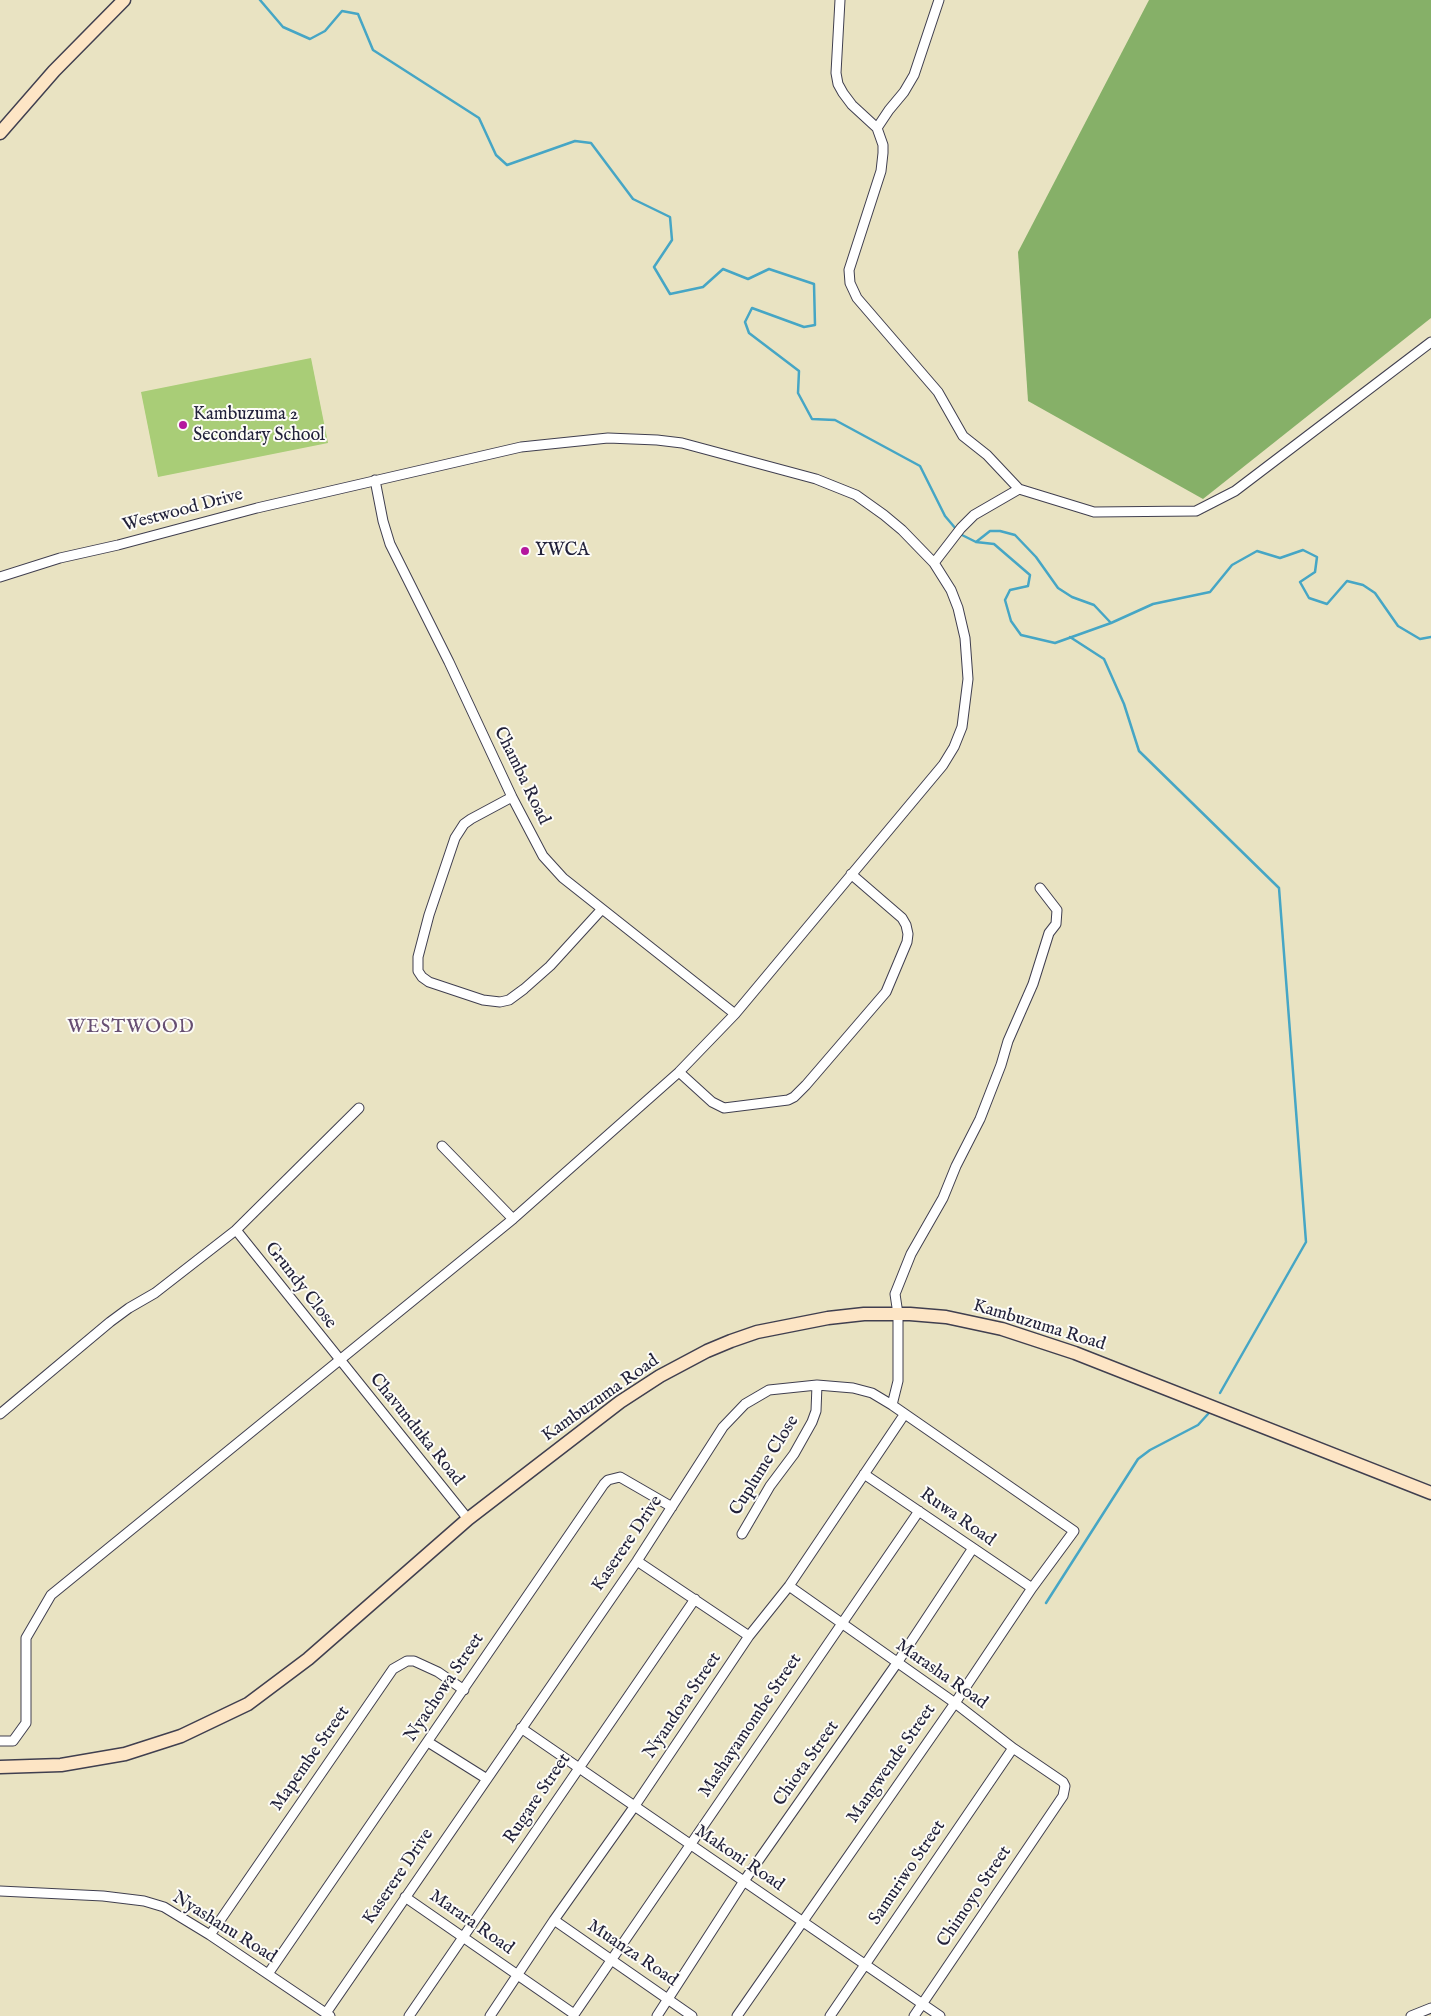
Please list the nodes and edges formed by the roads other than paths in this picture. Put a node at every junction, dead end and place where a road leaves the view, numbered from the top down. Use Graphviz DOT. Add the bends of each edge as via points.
graph roads {
  1 [pos="124,0"];
  2 [pos="840,0"];
  3 [pos="938,0"];
  4 [pos="877,128"];
  5 [pos="0,133"];
  6 [pos="1431,342"];
  7 [pos="375,480"];
  8 [pos="1019,490"];
  9 [pos="934,563"];
  10 [pos="0,577"];
  11 [pos="512,797"];
  12 [pos="852,874"];
  13 [pos="1040,888"];
  14 [pos="602,909"];
  15 [pos="734,1014"];
  16 [pos="679,1072"];
  17 [pos="359,1108"];
  18 [pos="442,1146"];
  19 [pos="513,1219"];
  20 [pos="236,1230"];
  21 [pos="898,1314"];
  22 [pos="340,1362"];
  23 [pos="817,1385"];
  24 [pos="892,1405"];
  25 [pos="0,1414"];
  26 [pos="904,1414"];
  27 [pos="864,1474"];
  28 [pos="1431,1493"];
  29 [pos="672,1507"];
  30 [pos="919,1511"];
  31 [pos="468,1519"];
  32 [pos="1074,1531"];
  33 [pos="742,1534"];
  34 [pos="973,1548"];
  35 [pos="637,1562"];
  36 [pos="789,1586"];
  37 [pos="1032,1588"];
  38 [pos="695,1599"];
  39 [pos="840,1624"];
  40 [pos="749,1636"];
  41 [pos="897,1663"];
  42 [pos="464,1690"];
  43 [pos="955,1703"];
  44 [pos="521,1728"];
  45 [pos="0,1741"];
  46 [pos="428,1742"];
  47 [pos="1013,1748"];
  48 [pos="0,1767"];
  49 [pos="578,1768"];
  50 [pos="486,1779"];
  51 [pos="1063,1796"];
  52 [pos="634,1807"];
  53 [pos="690,1845"];
  54 [pos="744,1881"];
  55 [pos="0,1891"];
  56 [pos="405,1897"];
  57 [pos="554,1920"];
  58 [pos="802,1921"];
  59 [pos="210,1934"];
  60 [pos="464,1937"];
  61 [pos="612,1960"];
  62 [pos="865,1964"];
  63 [pos="268,1974"];
  64 [pos="518,1975"];
  65 [pos="668,1998"];
  66 [pos="923,2004"];
  67 [pos="1431,2008"];
  68 [pos="328,2015"];
  69 [pos="573,2015"];
  70 [pos="409,2016"];
  71 [pos="490,2016"];
  72 [pos="656,2016"];
  73 [pos="692,2016"];
  74 [pos="737,2016"];
  75 [pos="830,2016"];
  76 [pos="914,2016"];
  77 [pos="940,2016"];
  78 [pos="1411,2016"];
  1 -- 5 [label="main road"];
  2 -- 4 [label="street" via="838,84 842,93"];
  3 -- 4 [label="street" via="914,75"];
  4 -- 8 [label="street" via="883,145 882,161 849,270 852,290 938,392 963,436 987,455"];
  6 -- 8 [label="street" via="1235,491 1196,511 1094,512"];
  7 -- 9 [label="street, Westwood Drive" via="532,446 608,438 669,441 770,465 842,488 884,515"];
  7 -- 10 [label="street, Westwood Drive" via="60,558"];
  7 -- 11 [label="street, Chamba Road" via="390,544"];
  8 -- 9 [label="street" via="980,510 960,528"];
  9 -- 12 [label="street, Westwood Drive" via="954,599 965,638 968,679 962,727 943,765"];
  11 -- 14 [label="street, Chamba Road" via="548,864"];
  11 -- 14 [label="street" via="464,824 455,838 418,957 418,971 422,978 483,1000 509,1000 550,966"];
  12 -- 15 [label="street, Westwood Drive"];
  12 -- 16 [label="street" via="902,918 908,934 907,942 886,992 806,1086 788,1100 724,1108 712,1102"];
  13 -- 21 [label="street" via="1057,910 1056,924 1049,933 1033,984 980,1119 944,1198 911,1254 895,1294"];
  14 -- 15 [label="street, Chamba Road"];
  15 -- 16 [label="street, Westwood Drive"];
  16 -- 19 [label="street, Westwood Drive"];
  17 -- 20 [label="street"];
  18 -- 19 [label="street"];
  19 -- 22 [label="street, Westwood Drive"];
  20 -- 22 [label="street, Grundy Close"];
  20 -- 25 [label="street" via="155,1293 110,1322"];
  21 -- 24 [label="street" via="898,1381"];
  21 -- 28 [label="main road, Kambuzuma Road" via="946,1317 1034,1339"];
  21 -- 31 [label="main road, Kambuzuma Road" via="855,1315 799,1324 758,1332 707,1351 620,1402"];
  22 -- 31 [label="street, Chavunduka Road"];
  22 -- 45 [label="street, Westwood Drive" via="51,1595 26,1638 26,1723 13,1741"];
  23 -- 24 [label="street, Kaserere Drive" via="861,1389"];
  23 -- 29 [label="street, Kaserere Drive" via="768,1390 745,1404 723,1427"];
  23 -- 33 [label="street, Cuplume Close" via="812,1422"];
  24 -- 26 [label="street, Kaserere Drive"];
  26 -- 27 [label="street, Nyandora Street"];
  26 -- 32 [label="street, Kaserere Drive"];
  27 -- 30 [label="street, Ruwa Road"];
  27 -- 36 [label="street, Nyandora Street"];
  29 -- 35 [label="street, Kaserere Drive"];
  29 -- 42 [label="street, Nyachowa Street" via="620,1478 608,1480"];
  30 -- 34 [label="street, Ruwa Road"];
  30 -- 39 [label="street, Mashayamombe Street"];
  31 -- 48 [label="main road, Kambuzuma Road" via="308,1659 248,1704 181,1736 124,1754 62,1765"];
  32 -- 37 [label="street, Mangwende Street"];
  34 -- 37 [label="street, Ruwa Road"];
  34 -- 41 [label="street, Chiota Street"];
  35 -- 38 [label="street"];
  35 -- 44 [label="street, Kaserere Drive"];
  36 -- 39 [label="street, Marasha Road"];
  36 -- 40 [label="street, Nyandora Street"];
  37 -- 43 [label="street, Mangwende Street"];
  38 -- 40 [label="street"];
  38 -- 49 [label="street, Rugare Street"];
  39 -- 41 [label="street, Marasha Road"];
  39 -- 53 [label="street, Mashayamombe Street"];
  40 -- 52 [label="street, Nyandora Street"];
  41 -- 43 [label="street, Marasha Road"];
  41 -- 54 [label="street, Chiota Street"];
  42 -- 46 [label="street, Nyachowa Street"];
  42 -- 59 [label="street, Mapembe Street" via="414,1660 393,1669"];
  43 -- 47 [label="street, Marasha Road"];
  43 -- 58 [label="street, Mangwende Street"];
  44 -- 49 [label="street, Makoni Road"];
  44 -- 50 [label="street, Kaserere Drive"];
  46 -- 50 [label="street"];
  46 -- 63 [label="street, Nyachowa Street"];
  47 -- 51 [label="street, Marasha Road" via="1063,1782"];
  47 -- 62 [label="street, Samuriwo Street"];
  49 -- 52 [label="street, Makoni Road"];
  49 -- 60 [label="street, Rugare Street"];
  50 -- 56 [label="street, Kaserere Drive"];
  51 -- 66 [label="street, Chimoyo Street"];
  52 -- 53 [label="street, Makoni Road"];
  52 -- 57 [label="street, Nyandora Street"];
  53 -- 54 [label="street, Makoni Road"];
  53 -- 61 [label="street, Mashayamombe Street"];
  54 -- 58 [label="street, Makoni Road"];
  54 -- 65 [label="street, Chiota Street"];
  55 -- 59 [label="street, Nyashanu Road" via="144,1901 164,1907"];
  56 -- 60 [label="street, Marara Road"];
  56 -- 68 [label="street, Kaserere Drive"];
  57 -- 61 [label="street, Muanza Road"];
  57 -- 64 [label="street, Nyandora Street"];
  58 -- 62 [label="street, Makoni Road"];
  58 -- 74 [label="street, Mangwende Street"];
  59 -- 63 [label="street, Nyashanu Road"];
  60 -- 64 [label="street, Marara Road"];
  60 -- 70 [label="street, Rugare Street"];
  61 -- 65 [label="street, Muanza Road"];
  61 -- 69 [label="street, Mashayamombe Street"];
  62 -- 66 [label="street, Makoni Road"];
  62 -- 75 [label="street, Samuriwo Street"];
  63 -- 68 [label="street, Nyashanu Road"];
  64 -- 69 [label="street, Marara Road"];
  64 -- 71 [label="street, Nyandora Street"];
  65 -- 72 [label="street, Chiota Street"];
  65 -- 73 [label="street, Muanza Road"];
  66 -- 76 [label="street, Chimoyo Street"];
  66 -- 77 [label="street, Makoni Road"];
  67 -- 78 [label="street"];
}
